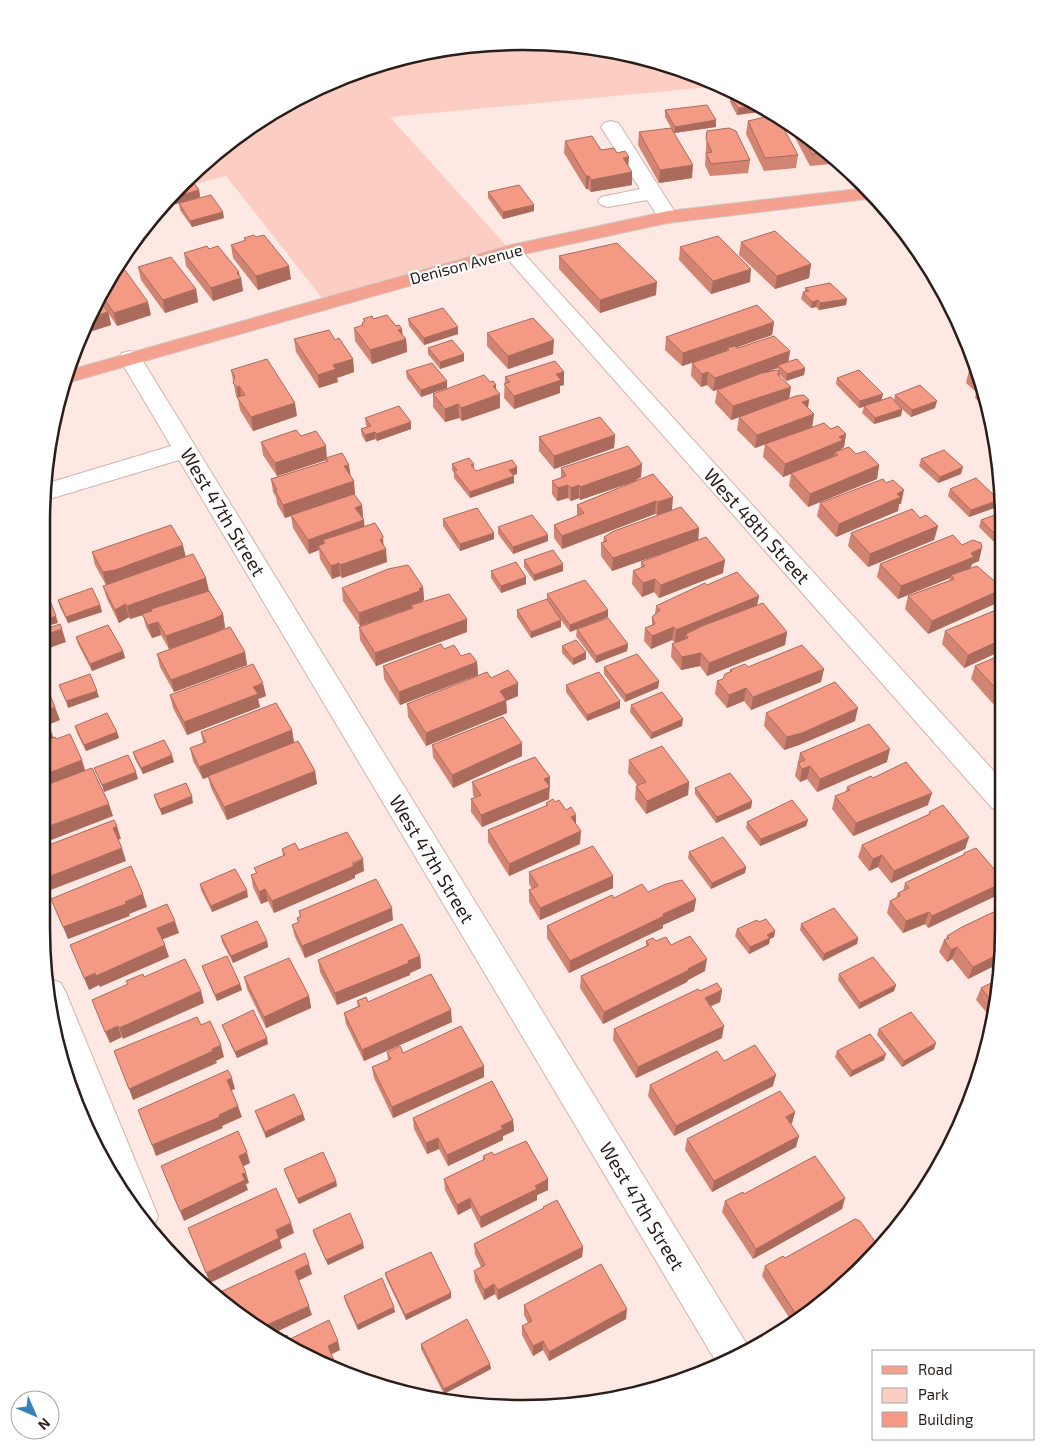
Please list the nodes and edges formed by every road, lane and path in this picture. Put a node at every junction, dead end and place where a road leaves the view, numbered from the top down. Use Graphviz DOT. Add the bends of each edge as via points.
graph roads {
  1 [pos="611,127"];
  2 [pos="652,193"];
  3 [pos="862,193"];
  4 [pos="608,201"];
  5 [pos="668,217"];
  6 [pos="511,251"];
  7 [pos="130,358"];
  8 [pos="73,376"];
  9 [pos="185,450"];
  10 [pos="51,491"];
  11 [pos="995,792"];
  12 [pos="58,1012"];
  13 [pos="131,1191"];
  14 [pos="730,1351"];
  1 -- 2 [label="street"];
  2 -- 4 [label="street"];
  2 -- 5 [label="street"];
  3 -- 5 [label="main road, Denison Avenue"];
  5 -- 6 [label="main road, Denison Avenue"];
  6 -- 7 [label="main road, Denison Avenue"];
  6 -- 11 [label="street, West 48th Street"];
  7 -- 8 [label="main road, Denison Avenue"];
  7 -- 9 [label="street, West 47th Street"];
  9 -- 10 [label="street"];
  9 -- 14 [label="street, West 47th Street"];
  12 -- 13 [label="street"];
}
